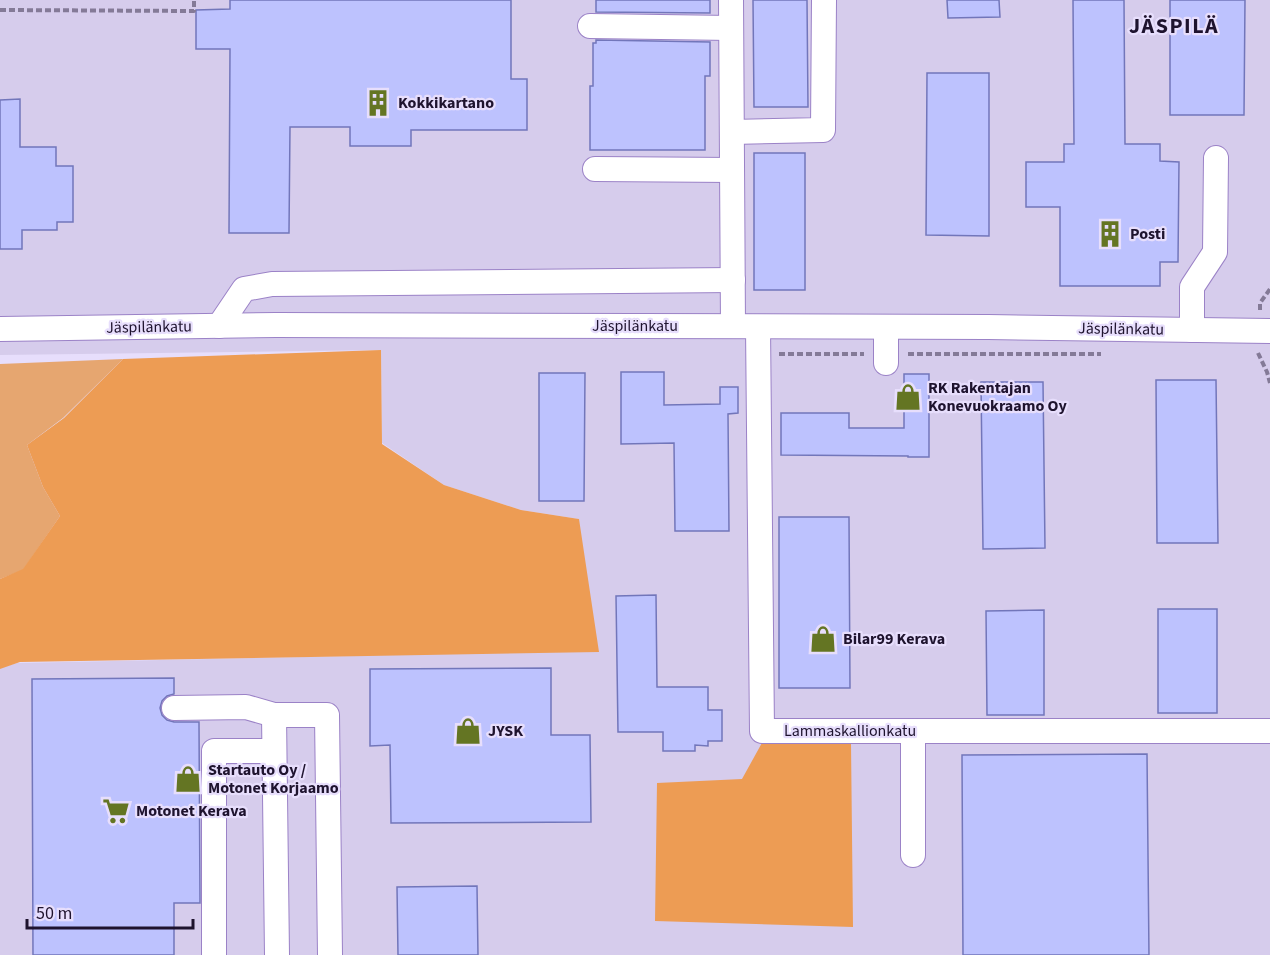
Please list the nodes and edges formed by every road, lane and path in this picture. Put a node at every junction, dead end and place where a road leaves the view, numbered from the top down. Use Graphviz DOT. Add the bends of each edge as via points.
graph roads {
  1 [pos="194,0"];
  2 [pos="731,0"];
  3 [pos="824,0"];
  4 [pos="0,10"];
  5 [pos="590,26"];
  6 [pos="731,28"];
  7 [pos="732,132"];
  8 [pos="1216,158"];
  9 [pos="595,169"];
  10 [pos="732,171"];
  11 [pos="733,280"];
  12 [pos="219,326"];
  13 [pos="733,326"];
  14 [pos="758,327"];
  15 [pos="886,327"];
  16 [pos="0,329"];
  17 [pos="1192,330"];
  18 [pos="1270,331"];
  19 [pos="758,354"];
  20 [pos="1106,354"];
  21 [pos="886,358"];
  22 [pos="174,708"];
  23 [pos="274,715"];
  24 [pos="1270,730"];
  25 [pos="913,731"];
  26 [pos="274,751"];
  27 [pos="913,855"];
  28 [pos="214,955"];
  29 [pos="277,955"];
  30 [pos="330,955"];
  1 -- 4 [label="path" via="194,11"];
  2 -- 6 [label="street"];
  3 -- 7 [label="street" via="823,130"];
  5 -- 6 [label="street"];
  6 -- 7 [label="street"];
  7 -- 10 [label="street"];
  8 -- 17 [label="street" via="1215,252 1192,287"];
  9 -- 10 [label="street"];
  10 -- 11 [label="street"];
  11 -- 12 [label="street" via="272,284 244,289"];
  11 -- 13 [label="street"];
  12 -- 13 [label="street, Jäspilänkatu"];
  12 -- 16 [label="street, Jäspilänkatu"];
  13 -- 14 [label="street, Jäspilänkatu"];
  14 -- 15 [label="street, Jäspilänkatu"];
  14 -- 19 [label="street, Lammaskallionkatu"];
  15 -- 17 [label="street, Jäspilänkatu"];
  15 -- 21 [label="street"];
  17 -- 18 [label="street, Jäspilänkatu"];
  19 -- 21 [label="path"];
  19 -- 25 [label="street, Lammaskallionkatu" via="762,731"];
  20 -- 21 [label="path"];
  22 -- 23 [label="street" via="246,707"];
  23 -- 26 [label="street"];
  23 -- 30 [label="street" via="327,716"];
  24 -- 25 [label="street, Lammaskallionkatu"];
  25 -- 27 [label="street"];
  26 -- 28 [label="street" via="214,751"];
  26 -- 29 [label="street"];
}
